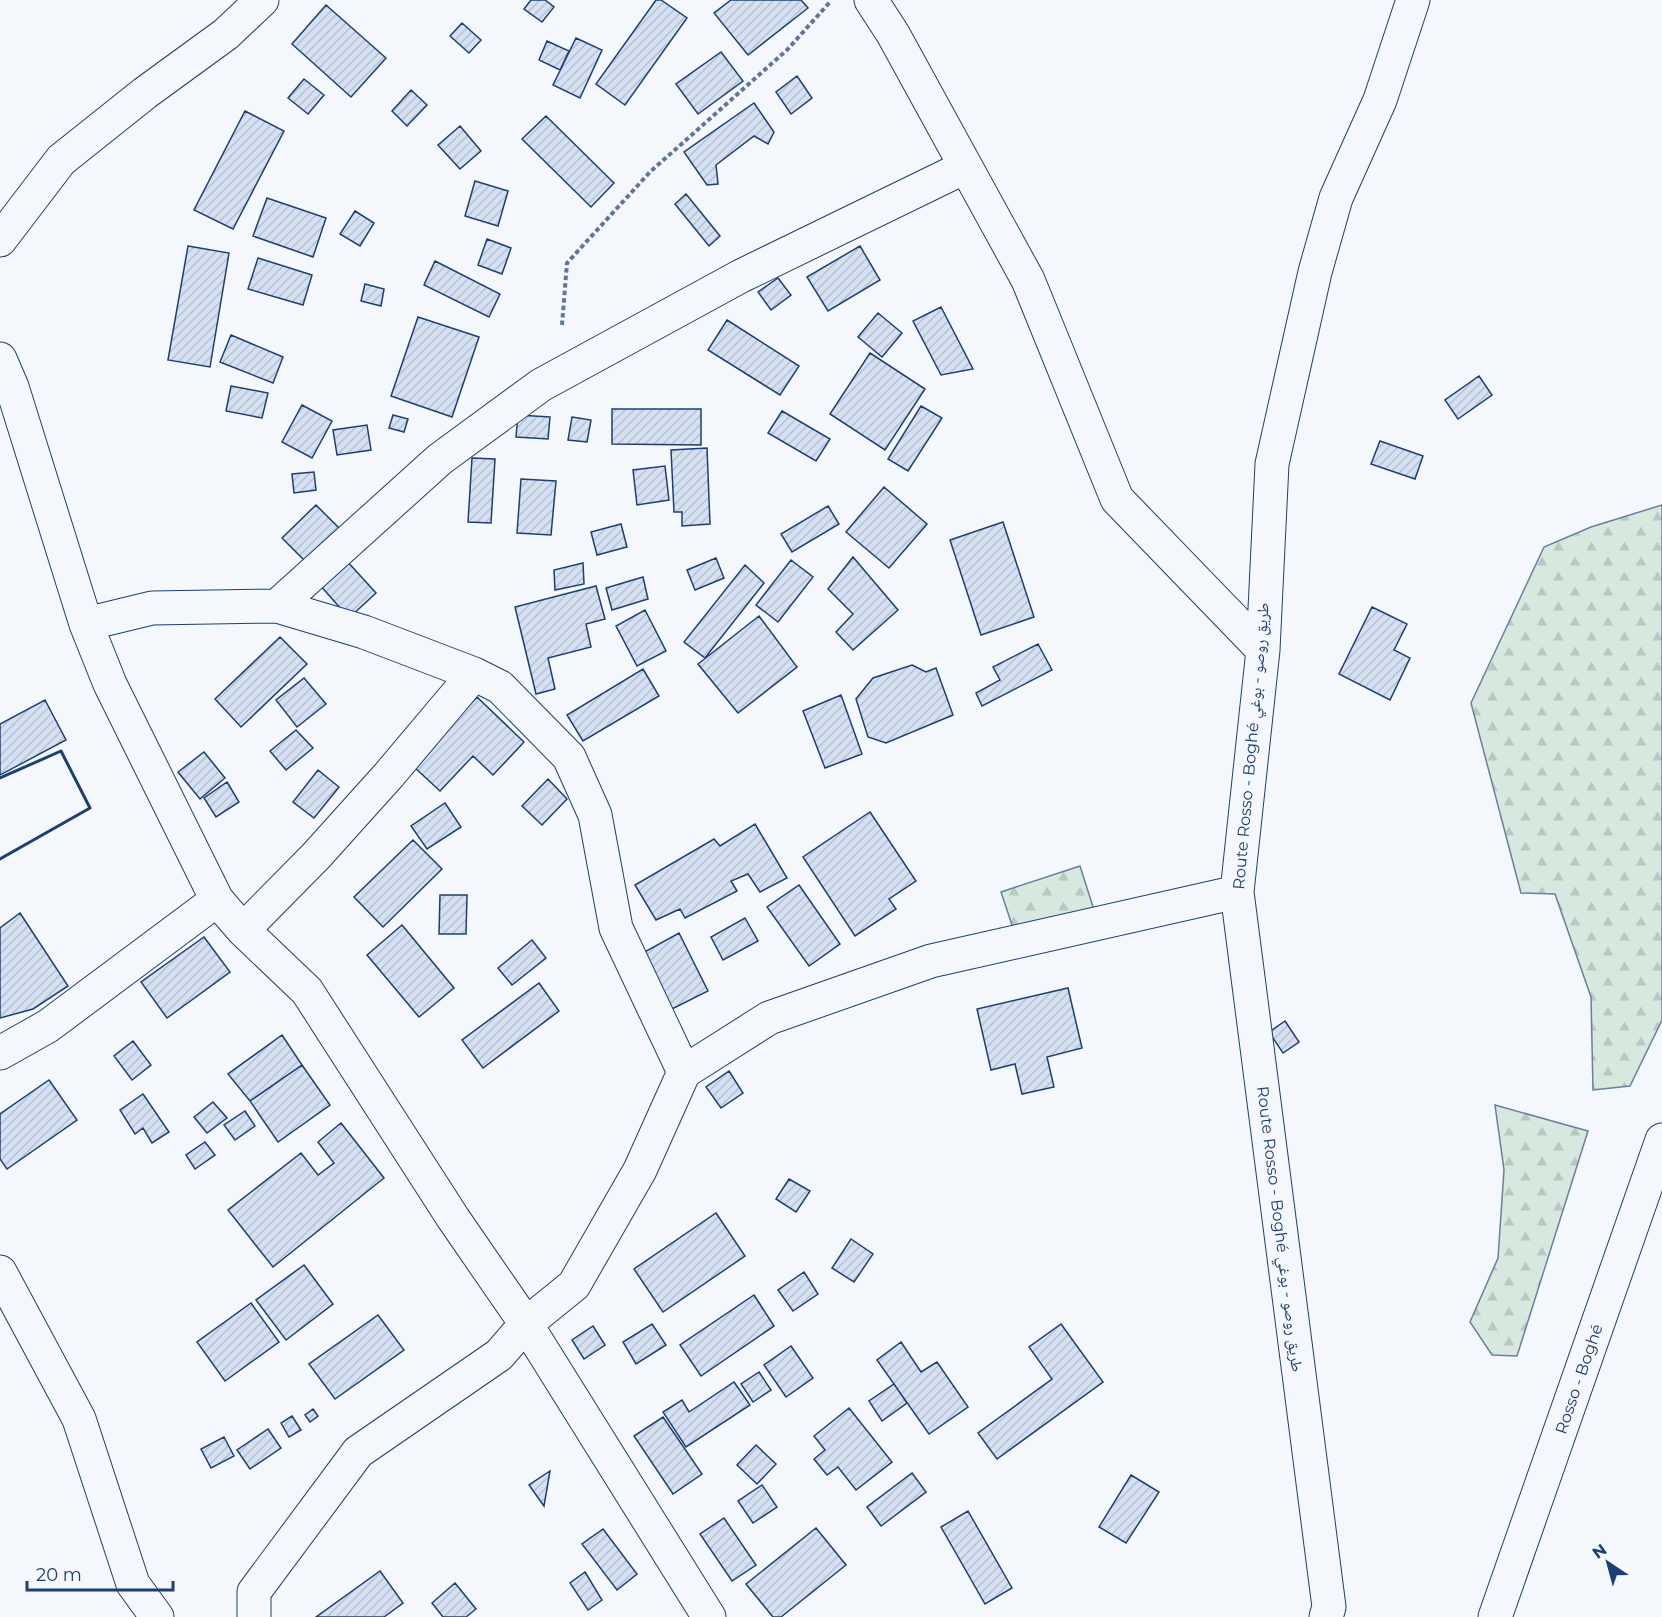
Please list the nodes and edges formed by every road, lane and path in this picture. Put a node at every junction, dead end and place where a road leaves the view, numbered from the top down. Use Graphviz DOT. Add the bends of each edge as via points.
graph roads {
  1 [pos="262,0"];
  2 [pos="831,0"];
  3 [pos="871,0"];
  4 [pos="1413,0"];
  5 [pos="965,167"];
  6 [pos="0,240"];
  7 [pos="0,359"];
  8 [pos="557,377"];
  9 [pos="277,606"];
  10 [pos="86,624"];
  11 [pos="1263,650"];
  12 [pos="474,674"];
  13 [pos="1236,892"];
  14 [pos="217,900"];
  15 [pos="243,930"];
  16 [pos="0,1053"];
  17 [pos="684,1072"];
  18 [pos="1662,1140"];
  19 [pos="0,1272"];
  20 [pos="526,1324"];
  21 [pos="157,1617"];
  22 [pos="254,1617"];
  23 [pos="709,1617"];
  24 [pos="1326,1617"];
  25 [pos="1495,1617"];
  1 -- 6 [label="main road" via="226,34 61,160"];
  2 -- 8 [label="path" via="787,50 650,172 567,263"];
  3 -- 5 [label="main road"];
  4 -- 11 [label="main road, Route Rosso - Boghé طريق روصو - بوغي" via="1380,100 1336,198 1316,272 1272,464"];
  5 -- 8 [label="main road" via="741,276"];
  5 -- 11 [label="main road" via="1028,280 1117,499"];
  7 -- 10 [label="main road"];
  8 -- 9 [label="main road" via="440,459"];
  9 -- 10 [label="main road" via="152,608"];
  9 -- 12 [label="main road" via="364,632"];
  10 -- 14 [label="main road" via="110,684"];
  11 -- 13 [label="main road, Route Rosso - Boghé طريق روصو - بوغي"];
  12 -- 15 [label="main road" via="316,856"];
  12 -- 17 [label="main road" via="500,687 568,757 595,815 616,928"];
  13 -- 17 [label="main road" via="931,962 769,1018"];
  13 -- 24 [label="main road, Route Rosso - Boghé طريق روصو - بوغي" via="1329,1607"];
  14 -- 15 [label="main road"];
  14 -- 16 [label="main road" via="48,1026"];
  15 -- 20 [label="main road" via="307,991"];
  17 -- 20 [label="main road" via="640,1170 574,1285"];
  18 -- 25 [label="main road, Rosso - Boghé"];
  19 -- 21 [label="main road" via="79,1419 134,1584"];
  20 -- 22 [label="main road" via="499,1355 358,1452 254,1592"];
  20 -- 23 [label="main road"];
}
